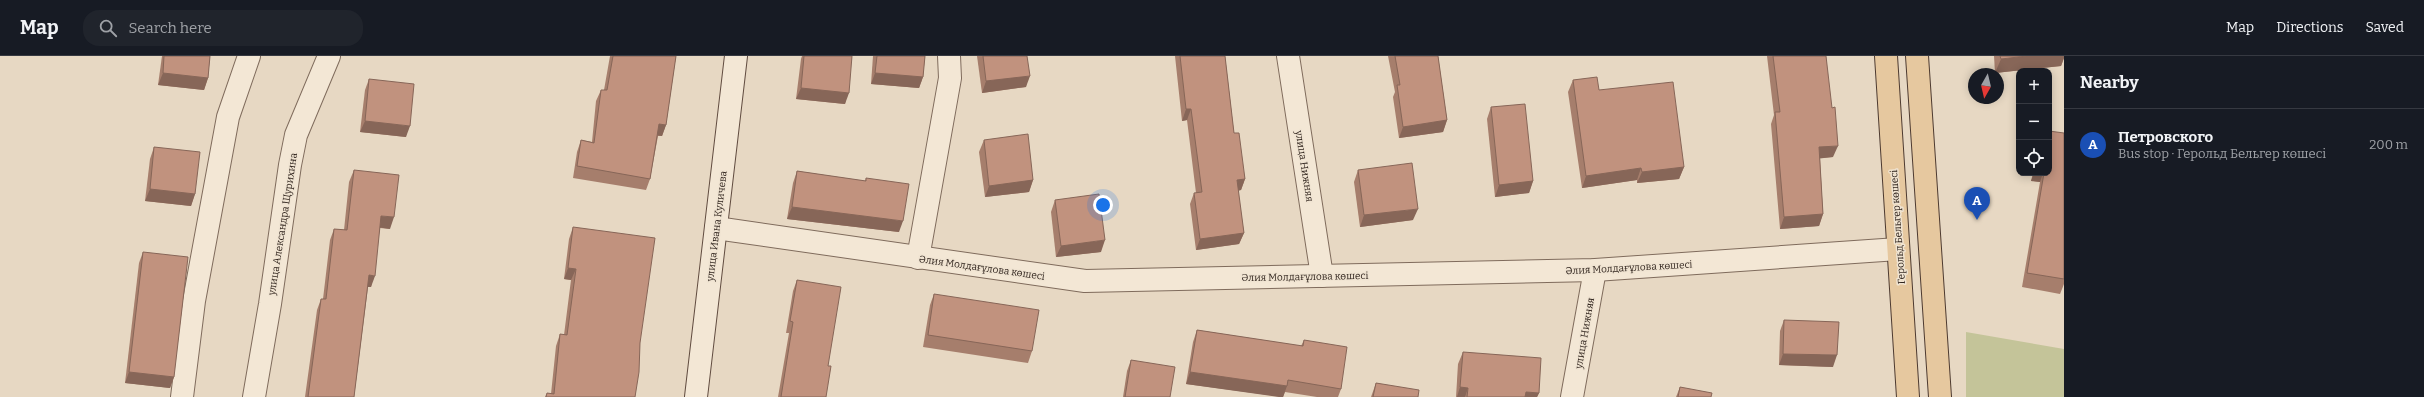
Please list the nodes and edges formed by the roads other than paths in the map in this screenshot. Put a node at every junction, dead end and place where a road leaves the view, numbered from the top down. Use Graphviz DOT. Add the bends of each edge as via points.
graph roads {
  1 [pos="249,56"];
  2 [pos="329,56"];
  3 [pos="736,56"];
  4 [pos="949,56"];
  5 [pos="1288,56"];
  6 [pos="1886,56"];
  7 [pos="1917,56"];
  8 [pos="716,228"];
  9 [pos="1898,249"];
  10 [pos="918,258"];
  11 [pos="1595,270"];
  12 [pos="1322,276"];
  13 [pos="182,397"];
  14 [pos="254,397"];
  15 [pos="696,397"];
  16 [pos="1572,397"];
  17 [pos="1908,397"];
  18 [pos="1940,397"];
  1 -- 13 [label="street" via="228,117 194,301"];
  2 -- 14 [label="street, улица Александра Щурихина" via="296,135"];
  3 -- 8 [label="street, улица Ивана Куличева"];
  4 -- 10 [label="street" via="950,78"];
  5 -- 12 [label="street, улица Нижняя"];
  6 -- 9 [label="main road, Герольд Бельгер көшесі"];
  7 -- 18 [label="main road"];
  8 -- 10 [label="street, Әлия Молдағұлова көшесі"];
  8 -- 15 [label="street, улица Ивана Куличева"];
  9 -- 11 [label="street, Әлия Молдағұлова көшесі"];
  9 -- 17 [label="main road, Герольд Бельгер көшесі"];
  10 -- 12 [label="street, Әлия Молдағұлова көшесі" via="1085,281"];
  11 -- 12 [label="street, Әлия Молдағұлова көшесі"];
  11 -- 16 [label="street, улица Нижняя"];
}
